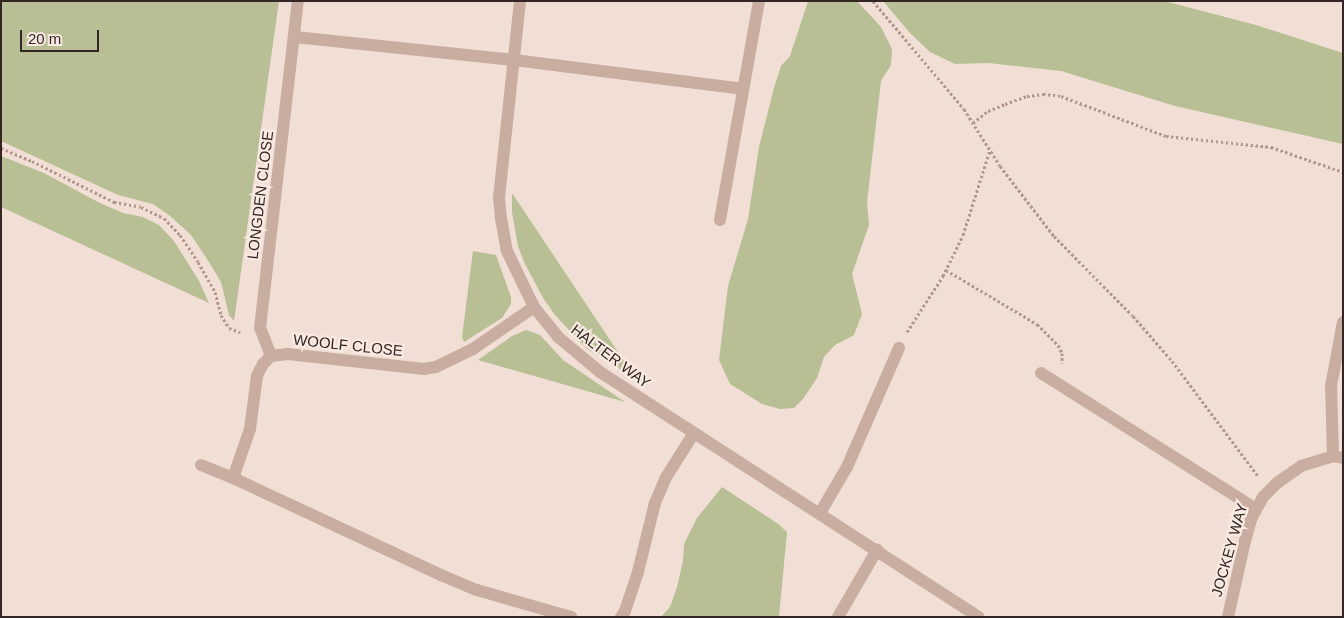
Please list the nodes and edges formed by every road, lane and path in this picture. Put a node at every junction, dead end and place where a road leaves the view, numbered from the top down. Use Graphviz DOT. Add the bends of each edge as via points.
graph roads {
  1 [pos="298,1"];
  2 [pos="520,1"];
  3 [pos="758,1"];
  4 [pos="873,1"];
  5 [pos="295,37"];
  6 [pos="514,60"];
  7 [pos="742,89"];
  8 [pos="973,123"];
  9 [pos="1,148"];
  10 [pos="990,149"];
  11 [pos="1343,172"];
  12 [pos="720,220"];
  13 [pos="946,270"];
  14 [pos="534,307"];
  15 [pos="1343,322"];
  16 [pos="262,339"];
  17 [pos="899,348"];
  18 [pos="270,356"];
  19 [pos="1041,374"];
  20 [pos="1056,383"];
  21 [pos="694,433"];
  22 [pos="1338,457"];
  23 [pos="201,465"];
  24 [pos="233,478"];
  25 [pos="1268,490"];
  26 [pos="1256,508"];
  27 [pos="820,513"];
  28 [pos="877,550"];
  29 [pos="571,617"];
  30 [pos="621,617"];
  31 [pos="838,617"];
  32 [pos="979,617"];
  33 [pos="1228,617"];
  1 -- 5 [label="street, LONGDEN CLOSE"];
  2 -- 6 [label="street, HALTER WAY"];
  3 -- 7 [label="street"];
  4 -- 8 [label="path"];
  5 -- 6 [label="street"];
  5 -- 16 [label="street, LONGDEN CLOSE" via="264,289"];
  6 -- 7 [label="street"];
  6 -- 14 [label="street, HALTER WAY" via="499,197 507,250"];
  7 -- 12 [label="street"];
  8 -- 10 [label="path"];
  8 -- 11 [label="path" via="988,111 1027,96 1061,96 1166,136 1271,147"];
  9 -- 16 [label="path" via="114,202 141,207 164,218 198,262 215,292 221,315 229,328"];
  10 -- 13 [label="path" via="970,217"];
  10 -- 25 [label="path" via="1054,236 1133,316 1172,361"];
  13 -- 17 [label="path" via="911,323"];
  13 -- 20 [label="path" via="1018,311 1050,336 1062,353"];
  14 -- 18 [label="street, WOOLF CLOSE" via="473,349 436,367 424,369 288,354"];
  14 -- 21 [label="street, HALTER WAY" via="558,337 578,355"];
  15 -- 22 [label="street" via="1331,386"];
  16 -- 18 [label="street, LONGDEN CLOSE"];
  17 -- 27 [label="street" via="854,451"];
  18 -- 24 [label="street" via="257,376 250,429"];
  19 -- 20 [label="street"];
  20 -- 26 [label="street"];
  21 -- 27 [label="street, HALTER WAY"];
  21 -- 30 [label="street" via="664,479 636,580"];
  22 -- 25 [label="street, JOCKEY WAY" via="1301,466"];
  23 -- 24 [label="street"];
  24 -- 29 [label="street" via="468,586"];
  25 -- 26 [label="street, JOCKEY WAY"];
  26 -- 33 [label="street, JOCKEY WAY"];
  27 -- 28 [label="street, HALTER WAY"];
  28 -- 31 [label="street"];
  28 -- 32 [label="street"];
}
